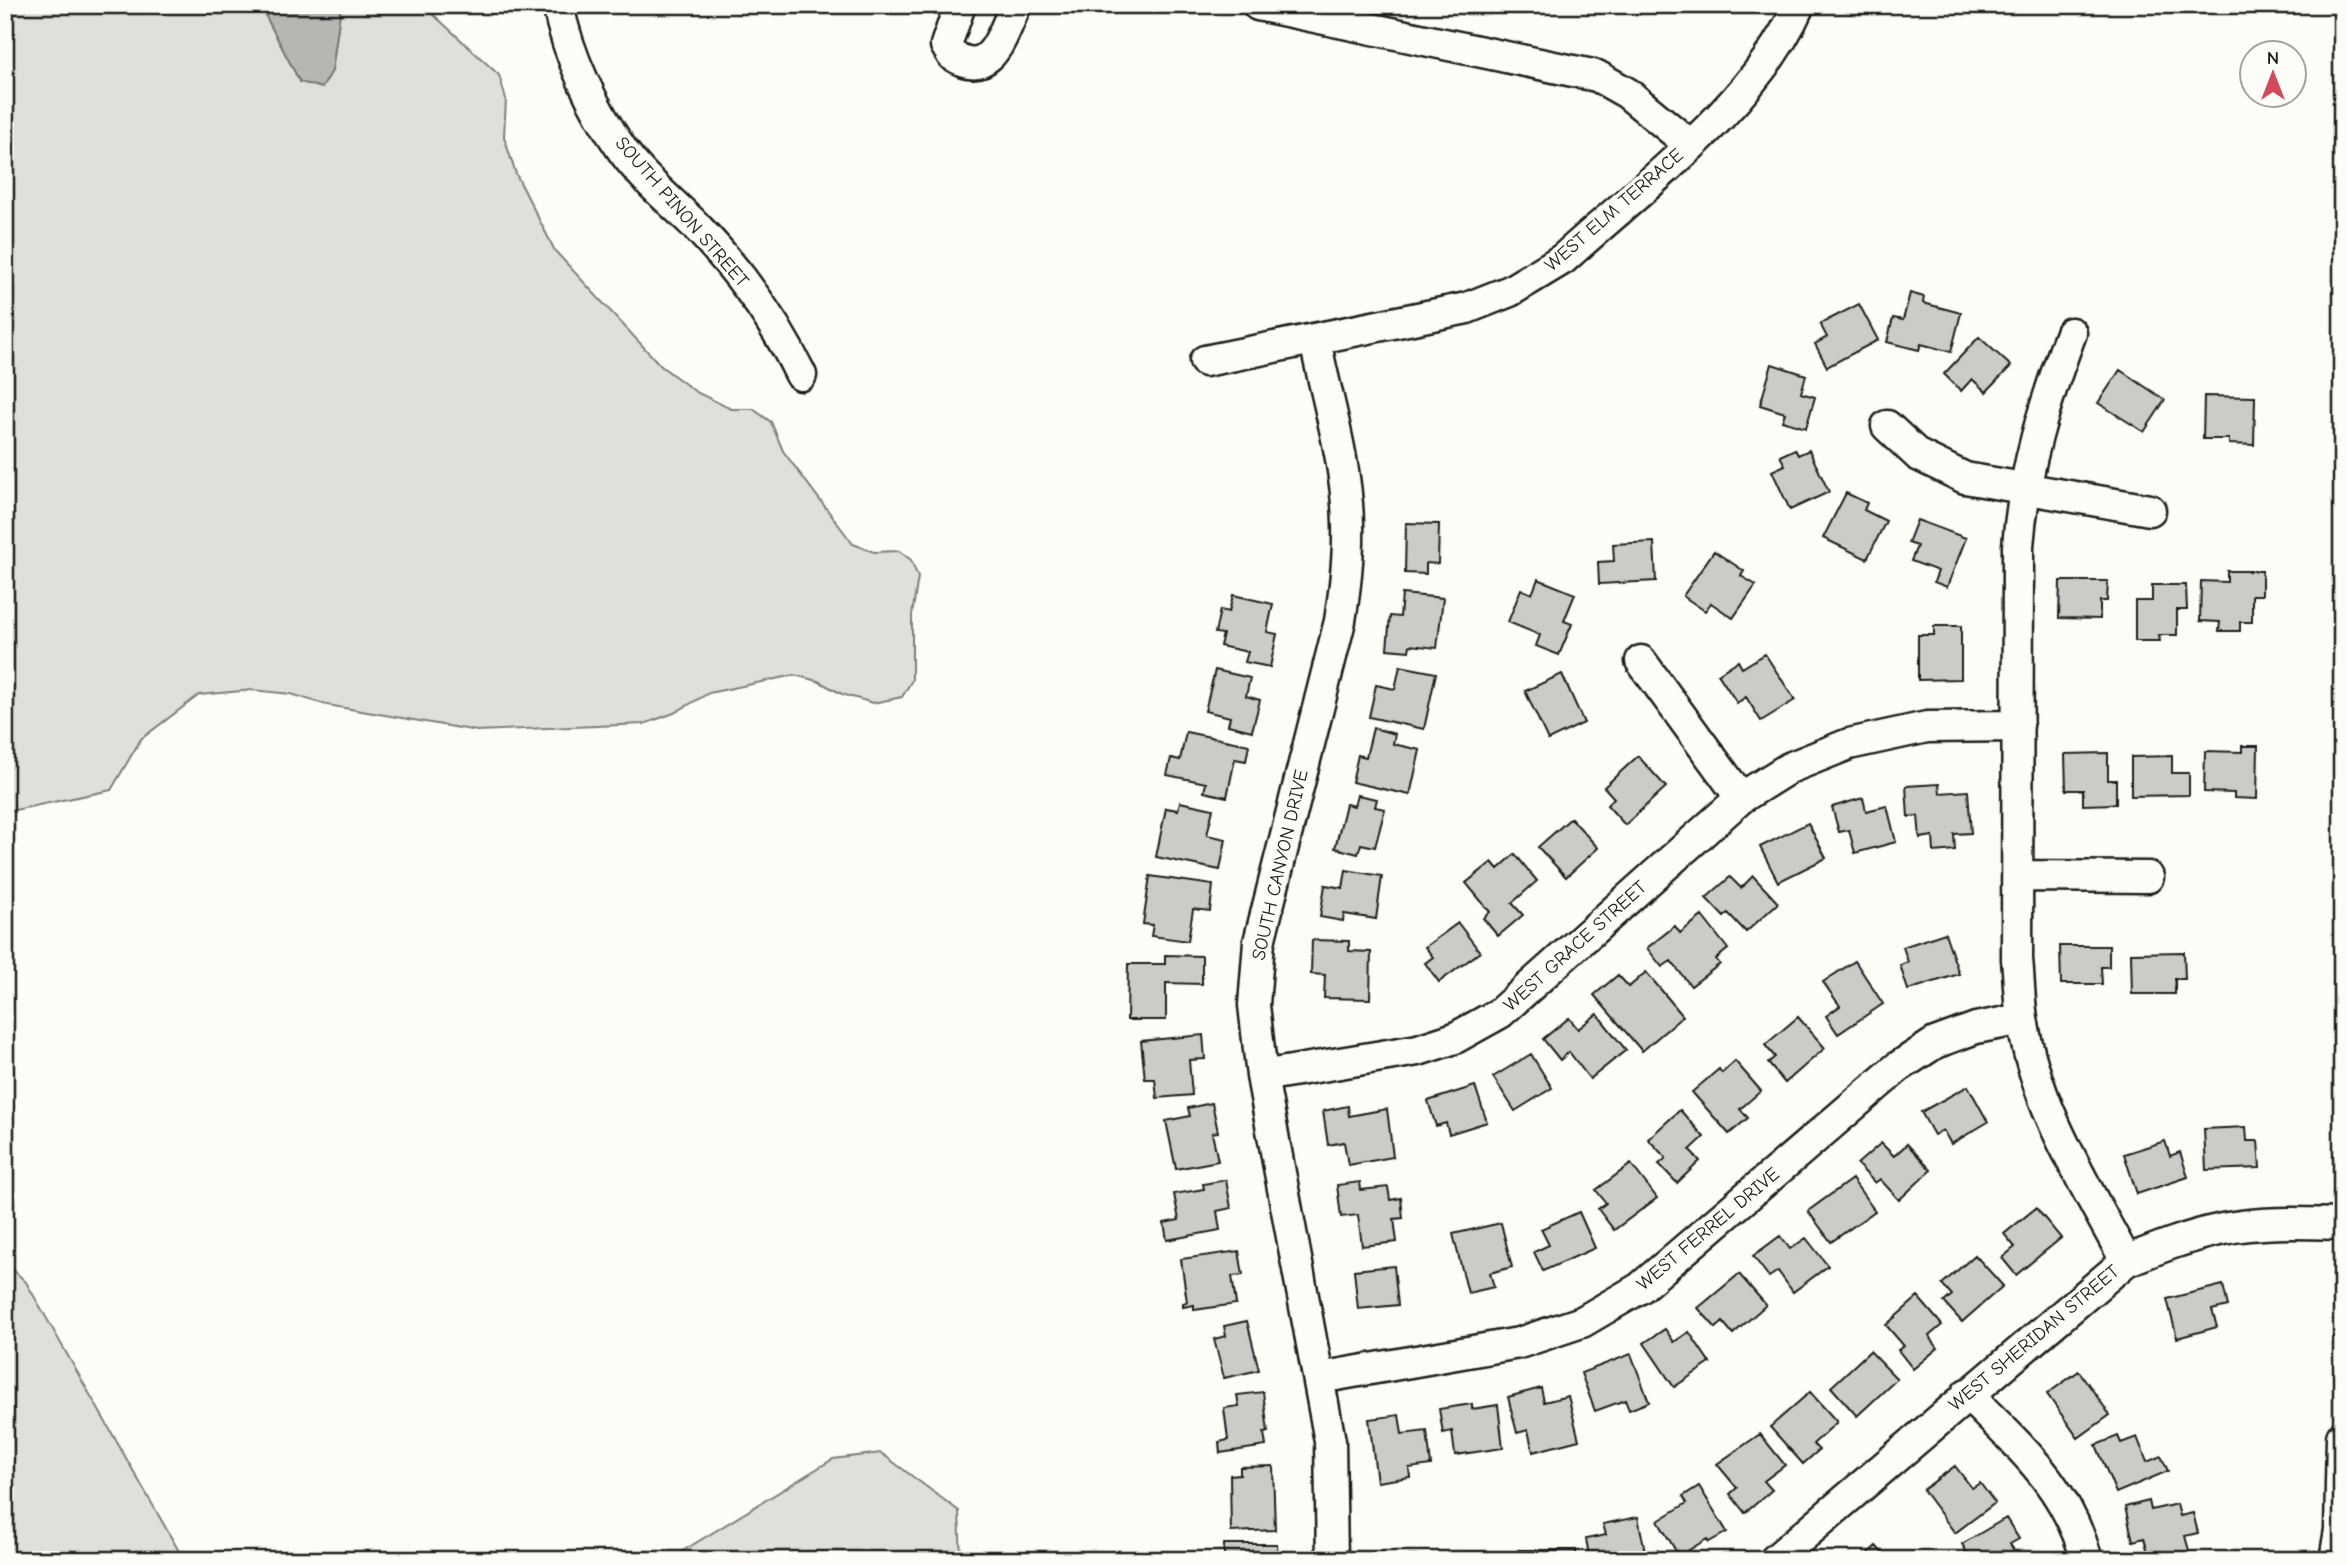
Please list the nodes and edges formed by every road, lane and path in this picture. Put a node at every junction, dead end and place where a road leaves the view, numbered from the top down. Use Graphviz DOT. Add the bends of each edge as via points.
graph roads {
  1 [pos="558,5"];
  2 [pos="960,5"];
  3 [pos="1016,5"];
  4 [pos="1258,5"];
  5 [pos="1799,5"];
  6 [pos="1689,144"];
  7 [pos="2071,333"];
  8 [pos="1315,340"];
  9 [pos="1205,361"];
  10 [pos="801,375"];
  11 [pos="1887,426"];
  12 [pos="2022,491"];
  13 [pos="2150,510"];
  14 [pos="1641,661"];
  15 [pos="2018,726"];
  16 [pos="1741,798"];
  17 [pos="2018,876"];
  18 [pos="2148,877"];
  19 [pos="2022,1019"];
  20 [pos="1262,1076"];
  21 [pos="2342,1224"];
  22 [pos="2126,1261"];
  23 [pos="1319,1378"];
  24 [pos="1967,1394"];
  25 [pos="2342,1437"];
  26 [pos="1332,1560"];
  27 [pos="1775,1560"];
  28 [pos="2087,1560"];
  29 [pos="2335,1560"];
  1 -- 10 [label="street, SOUTH PINON STREET" via="564,32 594,104 623,151 698,228 752,293 779,330"];
  2 -- 3 [label="street" via="946,45 952,55 973,64 994,52"];
  4 -- 6 [label="street" via="1597,76 1627,93"];
  5 -- 6 [label="street, WEST ELM TERRACE" via="1775,50 1744,90"];
  6 -- 8 [label="street, WEST ELM TERRACE" via="1563,259 1510,291 1445,314"];
  7 -- 12 [label="street" via="2043,406"];
  8 -- 9 [label="street, WEST ELM TERRACE"];
  8 -- 20 [label="street, SOUTH CANYON DRIVE" via="1343,475 1348,523 1346,577 1340,621 1259,942 1254,1005"];
  11 -- 12 [label="street" via="1917,456 1953,472"];
  12 -- 13 [label="street"];
  12 -- 15 [label="street"];
  14 -- 16 [label="street"];
  15 -- 16 [label="street, WEST GRACE STREET" via="1927,727 1849,744 1789,768"];
  15 -- 17 [label="street"];
  16 -- 20 [label="street, WEST GRACE STREET" via="1500,1013 1455,1038 1418,1050"];
  17 -- 18 [label="street"];
  17 -- 19 [label="street"];
  19 -- 22 [label="street" via="2040,1088 2068,1154"];
  19 -- 23 [label="street, WEST FERREL DRIVE" via="1935,1042 1898,1067 1640,1288 1582,1322 1519,1343"];
  20 -- 23 [label="street, SOUTH CANYON DRIVE"];
  21 -- 22 [label="street, WEST SHERIDAN STREET" via="2225,1228"];
  22 -- 24 [label="street, WEST SHERIDAN STREET"];
  23 -- 26 [label="street, SOUTH CANYON DRIVE" via="1330,1441"];
  24 -- 27 [label="street, WEST SHERIDAN STREET"];
  24 -- 28 [label="street" via="2046,1474 2071,1513"];
  25 -- 29 [label="street"];
}
